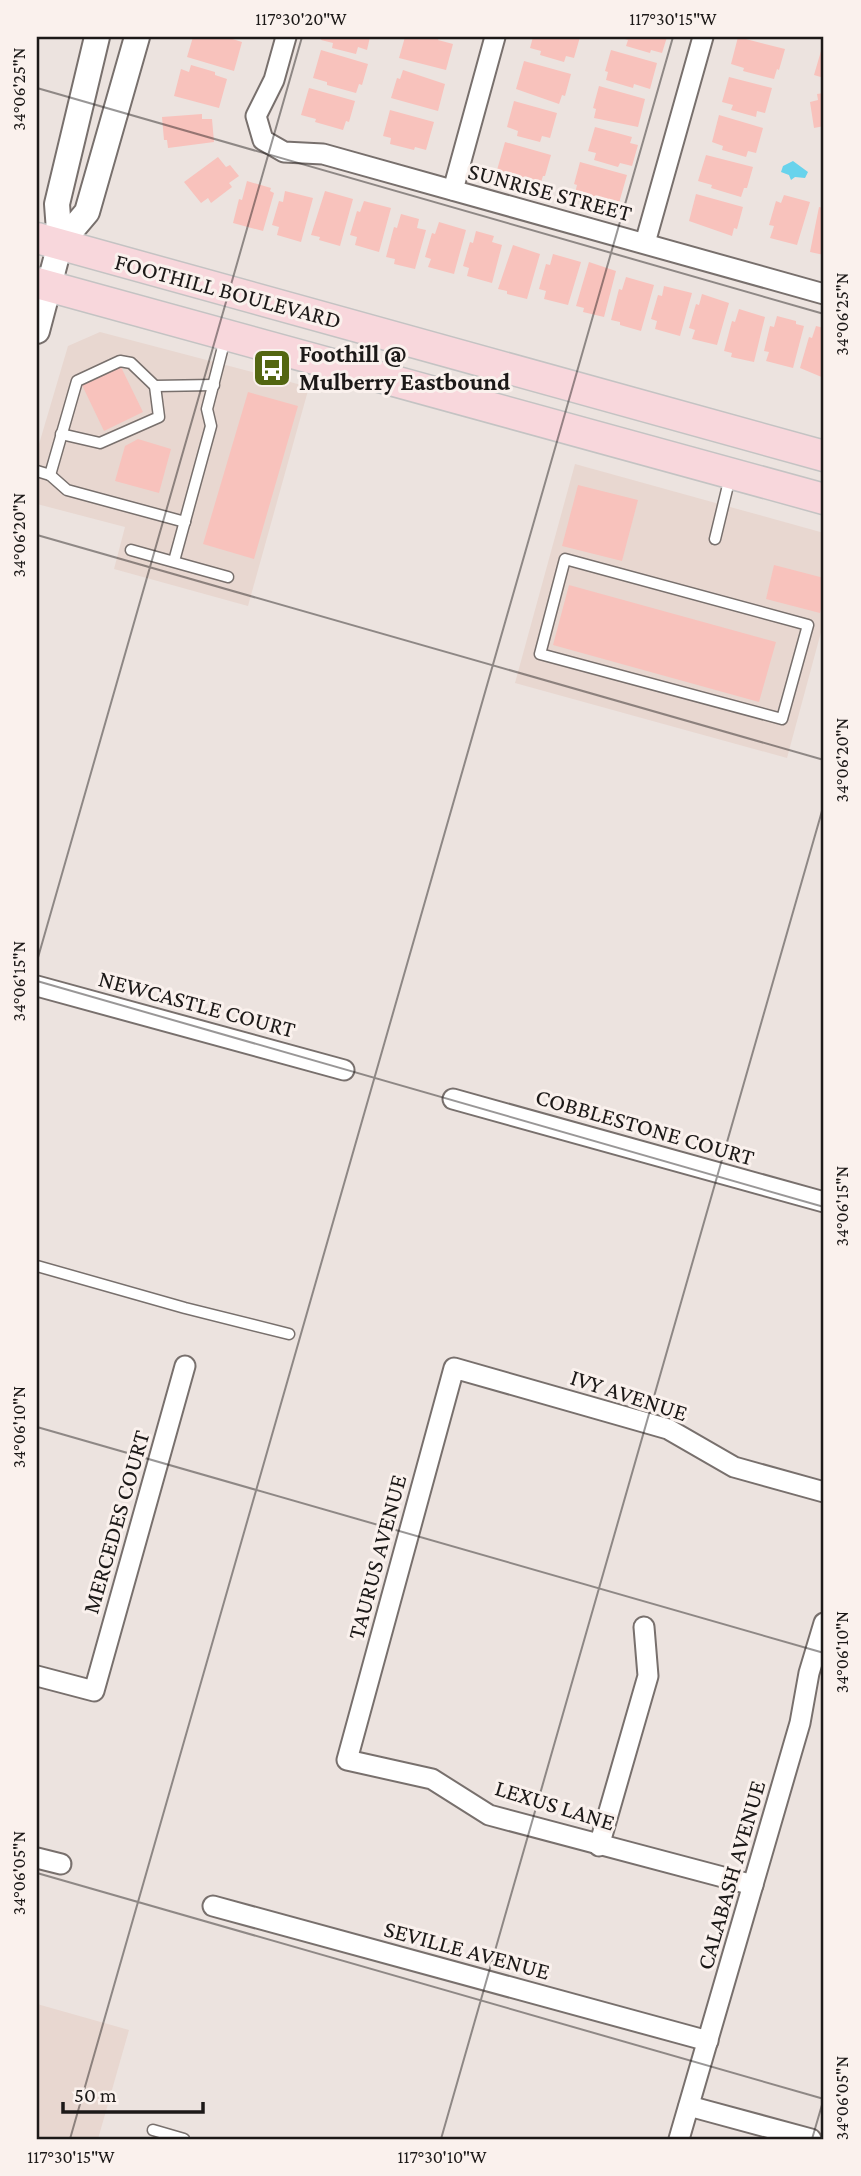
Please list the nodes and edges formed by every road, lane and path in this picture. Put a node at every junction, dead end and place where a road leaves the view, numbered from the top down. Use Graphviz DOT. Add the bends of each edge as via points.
graph roads {
  1 [pos="97,37"];
  2 [pos="137,37"];
  3 [pos="286,37"];
  4 [pos="495,37"];
  5 [pos="703,37"];
  6 [pos="453,190"];
  7 [pos="49,241"];
  8 [pos="645,243"];
  9 [pos="43,284"];
  10 [pos="824,293"];
  11 [pos="37,331"];
  12 [pos="226,335"];
  13 [pos="214,385"];
  14 [pos="155,386"];
  15 [pos="61,434"];
  16 [pos="824,456"];
  17 [pos="37,471"];
  18 [pos="731,473"];
  19 [pos="50,475"];
  20 [pos="824,499"];
  21 [pos="185,522"];
  22 [pos="715,539"];
  23 [pos="131,550"];
  24 [pos="174,561"];
  25 [pos="228,577"];
  26 [pos="645,581"];
  27 [pos="37,986"];
  28 [pos="344,1070"];
  29 [pos="453,1099"];
  30 [pos="824,1202"];
  31 [pos="37,1266"];
  32 [pos="289,1334"];
  33 [pos="185,1366"];
  34 [pos="454,1368"];
  35 [pos="824,1492"];
  36 [pos="824,1623"];
  37 [pos="644,1627"];
  38 [pos="37,1676"];
  39 [pos="347,1760"];
  40 [pos="599,1846"];
  41 [pos="37,1858"];
  42 [pos="61,1864"];
  43 [pos="753,1885"];
  44 [pos="213,1906"];
  45 [pos="708,2041"];
  46 [pos="689,2106"];
  47 [pos="153,2130"];
  48 [pos="184,2139"];
  49 [pos="679,2139"];
  50 [pos="811,2139"];
  1 -- 7 [label="street"];
  2 -- 7 [label="street" via="87,212"];
  3 -- 6 [label="street, SUNRISE STREET" via="274,80 256,116 263,140 284,152 323,154"];
  4 -- 6 [label="street"];
  5 -- 8 [label="street"];
  6 -- 8 [label="street, SUNRISE STREET"];
  7 -- 9 [label="street"];
  7 -- 16 [label="main road, FOOTHILL BOULEVARD"];
  8 -- 10 [label="street, SUNRISE STREET"];
  9 -- 11 [label="street"];
  9 -- 12 [label="main road, FOOTHILL BOULEVARD"];
  12 -- 13 [label="lane"];
  12 -- 18 [label="main road, FOOTHILL BOULEVARD"];
  13 -- 14 [label="lane"];
  13 -- 21 [label="lane" via="207,409 211,426"];
  14 -- 15 [label="lane" via="159,417 100,443"];
  14 -- 15 [label="lane" via="131,363 120,360 77,381"];
  15 -- 19 [label="lane"];
  17 -- 19 [label="lane"];
  18 -- 20 [label="main road, FOOTHILL BOULEVARD"];
  18 -- 22 [label="lane"];
  19 -- 21 [label="lane" via="67,490"];
  21 -- 24 [label="lane"];
  23 -- 24 [label="lane"];
  24 -- 25 [label="lane"];
  26 -- 26 [label="lane" via="565,559 540,654 782,719 808,625"];
  27 -- 28 [label="street, NEWCASTLE COURT"];
  29 -- 30 [label="street, COBBLESTONE COURT"];
  31 -- 32 [label="lane"];
  33 -- 38 [label="street, MERCEDES COURT" via="94,1691"];
  34 -- 35 [label="street, IVY AVENUE" via="668,1429 734,1467"];
  34 -- 39 [label="street, TAURUS AVENUE"];
  36 -- 43 [label="street, CALABASH AVENUE"];
  37 -- 40 [label="street" via="648,1676"];
  39 -- 40 [label="street, LEXUS LANE" via="432,1779 489,1815"];
  40 -- 43 [label="street, LEXUS LANE"];
  41 -- 42 [label="street"];
  43 -- 45 [label="street, CALABASH AVENUE"];
  44 -- 45 [label="street, SEVILLE AVENUE"];
  45 -- 46 [label="street, CALABASH AVENUE"];
  46 -- 49 [label="street, CALABASH AVENUE"];
  46 -- 50 [label="street"];
  47 -- 48 [label="lane"];
}
